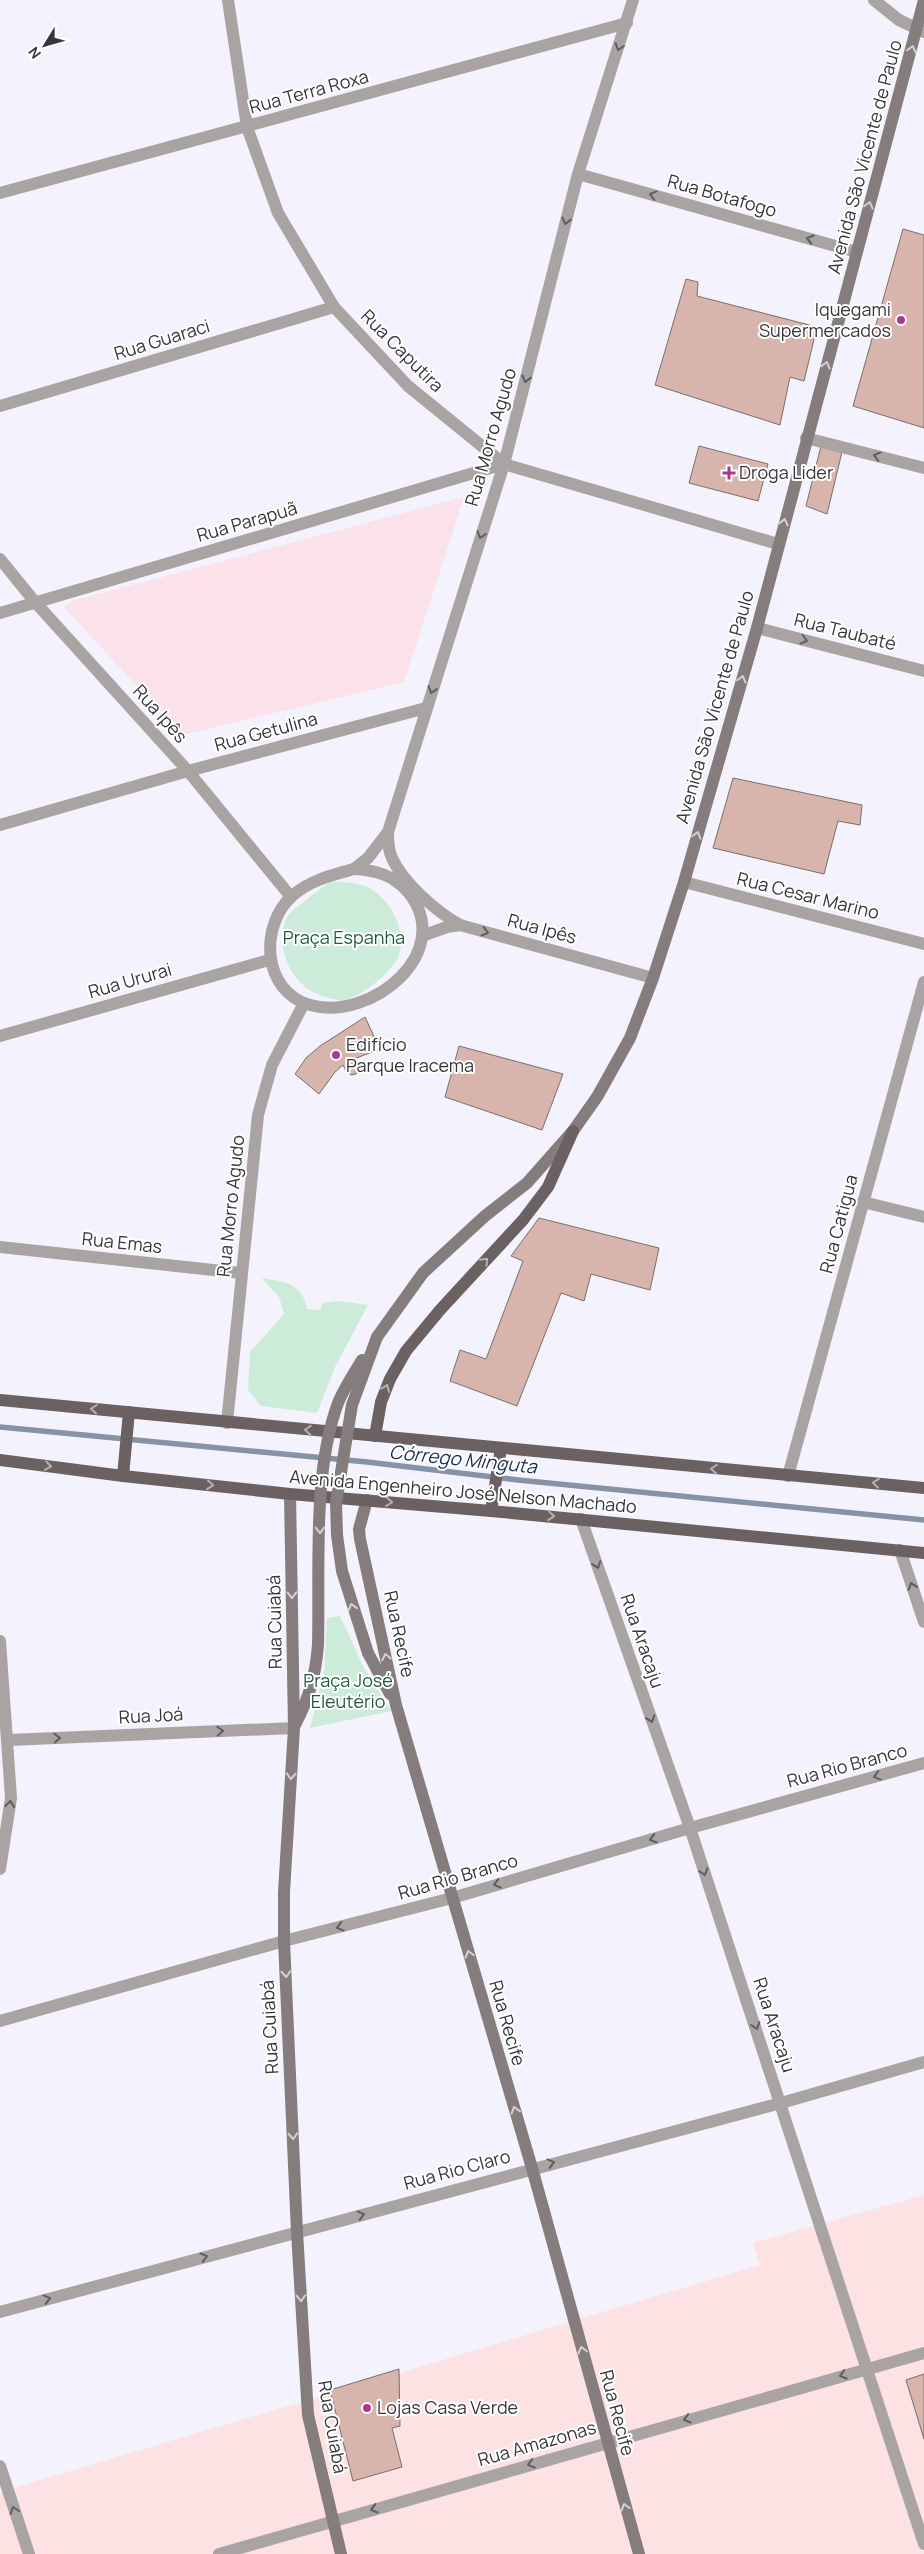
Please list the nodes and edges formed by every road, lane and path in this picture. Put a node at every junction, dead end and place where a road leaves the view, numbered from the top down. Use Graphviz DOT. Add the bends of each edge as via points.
graph roads {
  1 [pos="228,0"];
  2 [pos="633,0"];
  3 [pos="874,0"];
  4 [pos="924,0"];
  5 [pos="627,23"];
  6 [pos="921,31"];
  7 [pos="247,127"];
  8 [pos="578,174"];
  9 [pos="0,193"];
  10 [pos="857,252"];
  11 [pos="334,307"];
  12 [pos="0,406"];
  13 [pos="806,438"];
  14 [pos="504,464"];
  15 [pos="924,468"];
  16 [pos="778,544"];
  17 [pos="0,559"];
  18 [pos="35,602"];
  19 [pos="0,613"];
  20 [pos="757,628"];
  21 [pos="924,671"];
  22 [pos="426,708"];
  23 [pos="188,771"];
  24 [pos="0,825"];
  25 [pos="388,832"];
  26 [pos="354,869"];
  27 [pos="684,882"];
  28 [pos="291,897"];
  29 [pos="460,925"];
  30 [pos="422,936"];
  31 [pos="924,944"];
  32 [pos="269,960"];
  33 [pos="654,978"];
  34 [pos="924,982"];
  35 [pos="304,1003"];
  36 [pos="0,1036"];
  37 [pos="573,1131"];
  38 [pos="863,1202"];
  39 [pos="924,1217"];
  40 [pos="0,1248"];
  41 [pos="241,1273"];
  42 [pos="377,1337"];
  43 [pos="0,1400"];
  44 [pos="129,1412"];
  45 [pos="227,1423"];
  46 [pos="375,1436"];
  47 [pos="500,1448"];
  48 [pos="0,1460"];
  49 [pos="123,1476"];
  50 [pos="788,1476"];
  51 [pos="924,1488"];
  52 [pos="290,1494"];
  53 [pos="366,1500"];
  54 [pos="491,1511"];
  55 [pos="581,1519"];
  56 [pos="900,1550"];
  57 [pos="924,1553"];
  58 [pos="924,1622"];
  59 [pos="0,1641"];
  60 [pos="396,1705"];
  61 [pos="294,1728"];
  62 [pos="8,1740"];
  63 [pos="924,1763"];
  64 [pos="690,1828"];
  65 [pos="0,1869"];
  66 [pos="452,1898"];
  67 [pos="284,1941"];
  68 [pos="0,2021"];
  69 [pos="924,2062"];
  70 [pos="781,2103"];
  71 [pos="532,2168"];
  72 [pos="297,2232"];
  73 [pos="0,2312"];
  74 [pos="924,2354"];
  75 [pos="865,2369"];
  76 [pos="607,2442"];
  77 [pos="0,2466"];
  78 [pos="332,2523"];
  79 [pos="924,2544"];
  80 [pos="29,2554"];
  81 [pos="219,2554"];
  82 [pos="341,2554"];
  83 [pos="639,2554"];
  1 -- 7 [label="street, Rua Caputira"];
  2 -- 5 [label="street, Rua Morro Agudo"];
  3 -- 6 [label="street" via="899,20"];
  4 -- 6 [label="main road, Avenida São Vicente de Paulo"];
  5 -- 7 [label="street, Rua Terra Roxa"];
  5 -- 8 [label="street, Rua Morro Agudo, one-way"];
  10 -- 6 [label="main road, Avenida São Vicente de Paulo, one-way"];
  7 -- 9 [label="street, Rua Terra Roxa"];
  7 -- 11 [label="street, Rua Caputira" via="278,212"];
  10 -- 8 [label="street, Rua Botafogo, one-way"];
  8 -- 14 [label="street, Rua Morro Agudo, one-way"];
  13 -- 10 [label="main road, Avenida São Vicente de Paulo, one-way"];
  11 -- 12 [label="street, Rua Guaraci"];
  11 -- 14 [label="street, Rua Caputira" via="408,386"];
  15 -- 13 [label="street, one-way"];
  16 -- 13 [label="main road, Avenida São Vicente de Paulo, one-way"];
  14 -- 16 [label="street, Rua Caputira"];
  14 -- 18 [label="street, Rua Parapuã"];
  14 -- 22 [label="street, Rua Morro Agudo, one-way"];
  16 -- 20 [label="main road, Avenida São Vicente de Paulo"];
  17 -- 18 [label="street, Rua Ipês"];
  18 -- 19 [label="street, Rua Parapuã"];
  18 -- 23 [label="street, Rua Ipês"];
  20 -- 21 [label="street, Rua Taubaté, one-way"];
  27 -- 20 [label="main road, Avenida São Vicente de Paulo, one-way"];
  22 -- 23 [label="street, Rua Getulina"];
  22 -- 25 [label="street, Rua Morro Agudo"];
  23 -- 24 [label="street, Rua Getulina"];
  23 -- 28 [label="street, Rua Ipês"];
  25 -- 26 [label="street, Rua Morro Agudo" via="368,858"];
  25 -- 29 [label="street" via="388,848 396,866 437,911"];
  26 -- 28 [label="street" via="308,883"];
  26 -- 30 [label="street" via="373,870 390,876 404,888 417,903 423,920"];
  27 -- 31 [label="street, Rua Cesar Marino"];
  27 -- 33 [label="main road, Avenida São Vicente de Paulo"];
  28 -- 32 [label="street" via="275,926"];
  29 -- 30 [label="street, Rua Ipês"];
  29 -- 33 [label="street, Rua Ipês, one-way"];
  30 -- 35 [label="street" via="418,952 408,967 395,984 381,993 353,1005 318,1007"];
  32 -- 35 [label="street" via="283,987"];
  32 -- 36 [label="street, Rua Ururai"];
  33 -- 37 [label="main road, Avenida São Vicente de Paulo" via="630,1038"];
  34 -- 38 [label="street, Rua Catigua"];
  35 -- 41 [label="street, Rua Morro Agudo" via="272,1065 263,1092"];
  37 -- 42 [label="main road, Avenida São Vicente de Paulo" via="526,1183 423,1274"];
  46 -- 37 [label="main road, one-way" via="381,1402 406,1351 533,1207 548,1187"];
  38 -- 39 [label="street"];
  38 -- 50 [label="street, Rua Catigua"];
  40 -- 41 [label="street, Rua Emas"];
  41 -- 45 [label="street, Rua Morro Agudo"];
  60 -- 42 [label="main road, Avenida São Vicente de Paulo, one-way, bridge" via="368,1653 342,1571 337,1535 336,1503 352,1405"];
  42 -- 61 [label="main road, Avenida São Vicente de Paulo, one-way, bridge" via="352,1376 330,1428 322,1484 317,1669 312,1689"];
  44 -- 43 [label="main road, one-way"];
  44 -- 45 [label="main road"];
  44 -- 49 [label="main road"];
  46 -- 45 [label="main road, one-way"];
  46 -- 47 [label="main road"];
  50 -- 47 [label="main road, one-way"];
  47 -- 54 [label="main road"];
  48 -- 49 [label="main road, Avenida Engenheiro José Nelson Machado, one-way"];
  49 -- 52 [label="main road, Avenida Engenheiro José Nelson Machado, one-way"];
  51 -- 50 [label="main road, one-way"];
  52 -- 53 [label="main road, Avenida Engenheiro José Nelson Machado"];
  52 -- 61 [label="main road, Rua Cuiabá, one-way"];
  53 -- 54 [label="main road, Avenida Engenheiro José Nelson Machado, one-way"];
  60 -- 53 [label="main road, Rua Recife, one-way" via="360,1539 359,1529"];
  54 -- 55 [label="main road, Avenida Engenheiro José Nelson Machado, one-way"];
  55 -- 56 [label="main road, Avenida Engenheiro José Nelson Machado"];
  55 -- 64 [label="street, Rua Aracaju, one-way"];
  56 -- 57 [label="main road, Avenida Engenheiro José Nelson Machado"];
  58 -- 56 [label="street, one-way"];
  59 -- 62 [label="street"];
  60 -- 66 [label="main road, Rua Recife"];
  62 -- 61 [label="street, Rua Joá, one-way"];
  61 -- 67 [label="main road, Rua Cuiabá, one-way"];
  65 -- 62 [label="street, one-way" via="11,1798"];
  63 -- 64 [label="street, Rua Rio Branco, one-way"];
  64 -- 66 [label="street, Rua Rio Branco, one-way"];
  64 -- 70 [label="street, Rua Aracaju, one-way"];
  66 -- 67 [label="street, Rua Rio Branco, one-way"];
  71 -- 66 [label="main road, Rua Recife, one-way"];
  67 -- 68 [label="street, Rua Rio Branco"];
  67 -- 72 [label="main road, Rua Cuiabá, one-way"];
  69 -- 70 [label="street, Rua Rio Claro"];
  71 -- 70 [label="street, Rua Rio Claro, one-way"];
  70 -- 75 [label="street, Rua Aracaju"];
  72 -- 71 [label="street, Rua Rio Claro, one-way"];
  76 -- 71 [label="main road, Rua Recife, one-way"];
  73 -- 72 [label="street, Rua Rio Claro, one-way"];
  72 -- 78 [label="main road, Rua Cuiabá, one-way" via="308,2415"];
  74 -- 75 [label="street, Rua Amazonas"];
  75 -- 76 [label="street, Rua Amazonas, one-way"];
  75 -- 79 [label="street, Rua Aracaju"];
  76 -- 78 [label="street, Rua Amazonas, one-way"];
  83 -- 76 [label="main road, Rua Recife, one-way"];
  80 -- 77 [label="street, one-way"];
  78 -- 81 [label="street, Rua Amazonas"];
  78 -- 82 [label="main road, Rua Cuiabá"];
}
